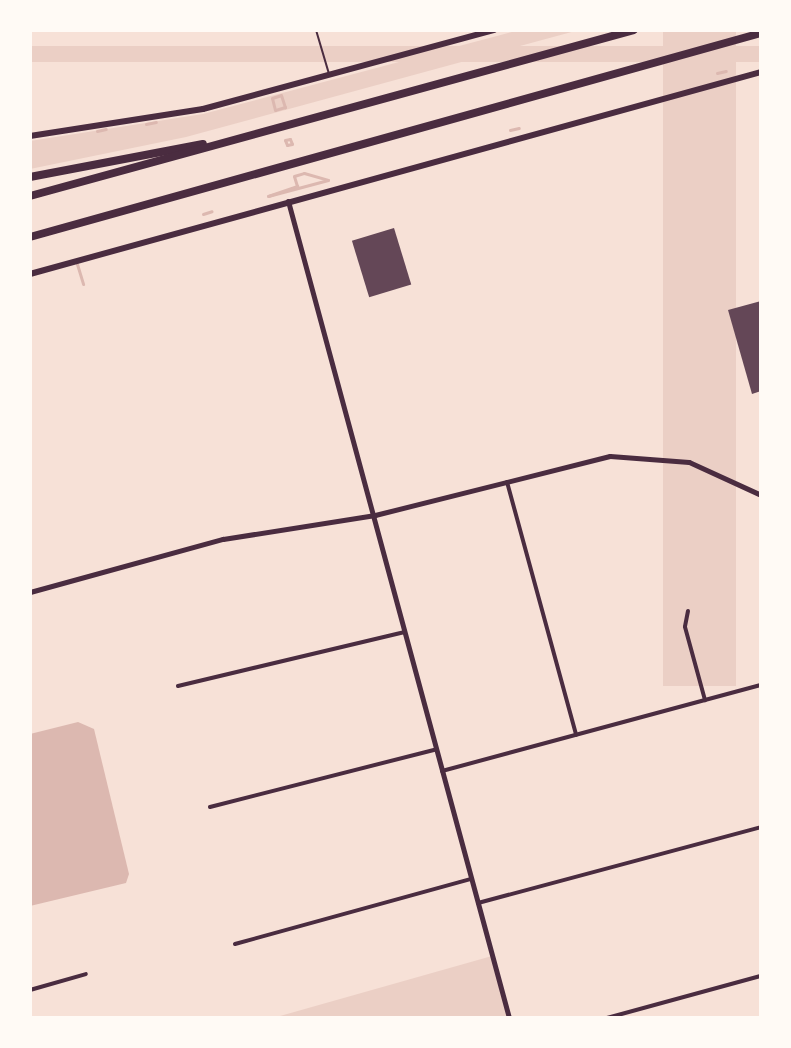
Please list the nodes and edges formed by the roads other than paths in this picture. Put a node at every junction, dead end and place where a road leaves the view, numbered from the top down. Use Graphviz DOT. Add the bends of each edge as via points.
graph roads {
  1 [pos="316,30"];
  2 [pos="494,30"];
  3 [pos="634,30"];
  4 [pos="761,34"];
  5 [pos="761,72"];
  6 [pos="329,75"];
  7 [pos="30,136"];
  8 [pos="240,139"];
  9 [pos="30,177"];
  10 [pos="30,196"];
  11 [pos="288,201"];
  12 [pos="30,237"];
  13 [pos="30,274"];
  14 [pos="507,482"];
  15 [pos="761,495"];
  16 [pos="375,515"];
  17 [pos="30,592"];
  18 [pos="688,611"];
  19 [pos="407,632"];
  20 [pos="761,685"];
  21 [pos="178,686"];
  22 [pos="705,700"];
  23 [pos="576,735"];
  24 [pos="439,748"];
  25 [pos="442,771"];
  26 [pos="210,807"];
  27 [pos="761,827"];
  28 [pos="471,879"];
  29 [pos="478,903"];
  30 [pos="235,944"];
  31 [pos="86,974"];
  32 [pos="761,976"];
  33 [pos="30,990"];
  34 [pos="509,1018"];
  35 [pos="607,1018"];
  1 -- 6 [label="lane"];
  2 -- 6 [label="main road"];
  3 -- 8 [label="highway"];
  4 -- 12 [label="highway"];
  5 -- 11 [label="main road"];
  6 -- 7 [label="main road" via="203,109"];
  8 -- 9 [label="highway"];
  8 -- 10 [label="highway"];
  11 -- 13 [label="main road"];
  11 -- 16 [label="street"];
  14 -- 15 [label="street" via="587,460 644,455 700,465"];
  14 -- 16 [label="street"];
  14 -- 23 [label="street"];
  16 -- 17 [label="street" via="241,535"];
  16 -- 19 [label="street"];
  18 -- 22 [label="street" via="685,627"];
  19 -- 21 [label="street"];
  19 -- 24 [label="street"];
  20 -- 22 [label="street"];
  22 -- 23 [label="street"];
  23 -- 25 [label="street"];
  24 -- 25 [label="street"];
  24 -- 26 [label="street"];
  25 -- 28 [label="street"];
  27 -- 29 [label="street"];
  28 -- 29 [label="street"];
  28 -- 30 [label="street"];
  29 -- 34 [label="street"];
  31 -- 33 [label="street"];
  32 -- 35 [label="street"];
}
